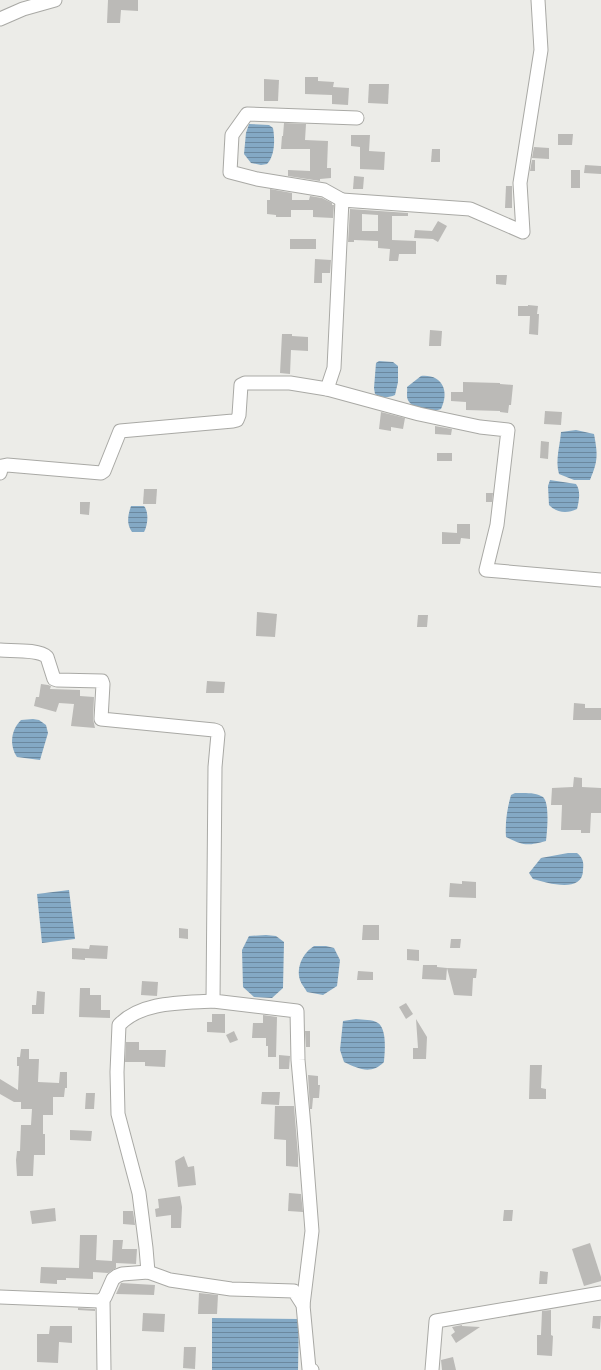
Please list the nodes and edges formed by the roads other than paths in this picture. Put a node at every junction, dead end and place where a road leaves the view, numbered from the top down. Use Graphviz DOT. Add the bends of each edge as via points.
graph roads {
  1 [pos="55,0"];
  2 [pos="538,0"];
  3 [pos="0,19"];
  4 [pos="357,118"];
  5 [pos="342,200"];
  6 [pos="327,389"];
  7 [pos="0,473"];
  8 [pos="601,580"];
  9 [pos="0,650"];
  10 [pos="213,1001"];
  11 [pos="148,1272"];
  12 [pos="601,1293"];
  13 [pos="0,1297"];
  14 [pos="103,1300"];
  15 [pos="302,1305"];
  16 [pos="104,1370"];
  17 [pos="312,1370"];
  18 [pos="432,1370"];
  1 -- 3 [label="street"];
  2 -- 5 [label="street" via="541,50 520,183 523,232 470,209"];
  4 -- 5 [label="street" via="247,114 232,134 230,172 324,190"];
  5 -- 6 [label="street" via="334,368"];
  6 -- 7 [label="street" via="290,382 245,383 240,389 237,420 120,431 106,468 101,473 7,465 2,466"];
  6 -- 8 [label="street" via="419,414 480,427 508,430 497,525 486,570"];
  9 -- 10 [label="street" via="44,655 54,679 57,680 102,681 101,719 217,731"];
  10 -- 11 [label="street" via="158,1006 138,1012 118,1025 118,1114 139,1193"];
  10 -- 15 [label="street" via="297,1011 298,1060 312,1231"];
  11 -- 14 [label="street" via="117,1276"];
  11 -- 15 [label="street" via="170,1280 231,1289 294,1291"];
  12 -- 18 [label="street" via="436,1321"];
  13 -- 14 [label="street"];
  14 -- 16 [label="street"];
  15 -- 17 [label="street" via="309,1369"];
}
